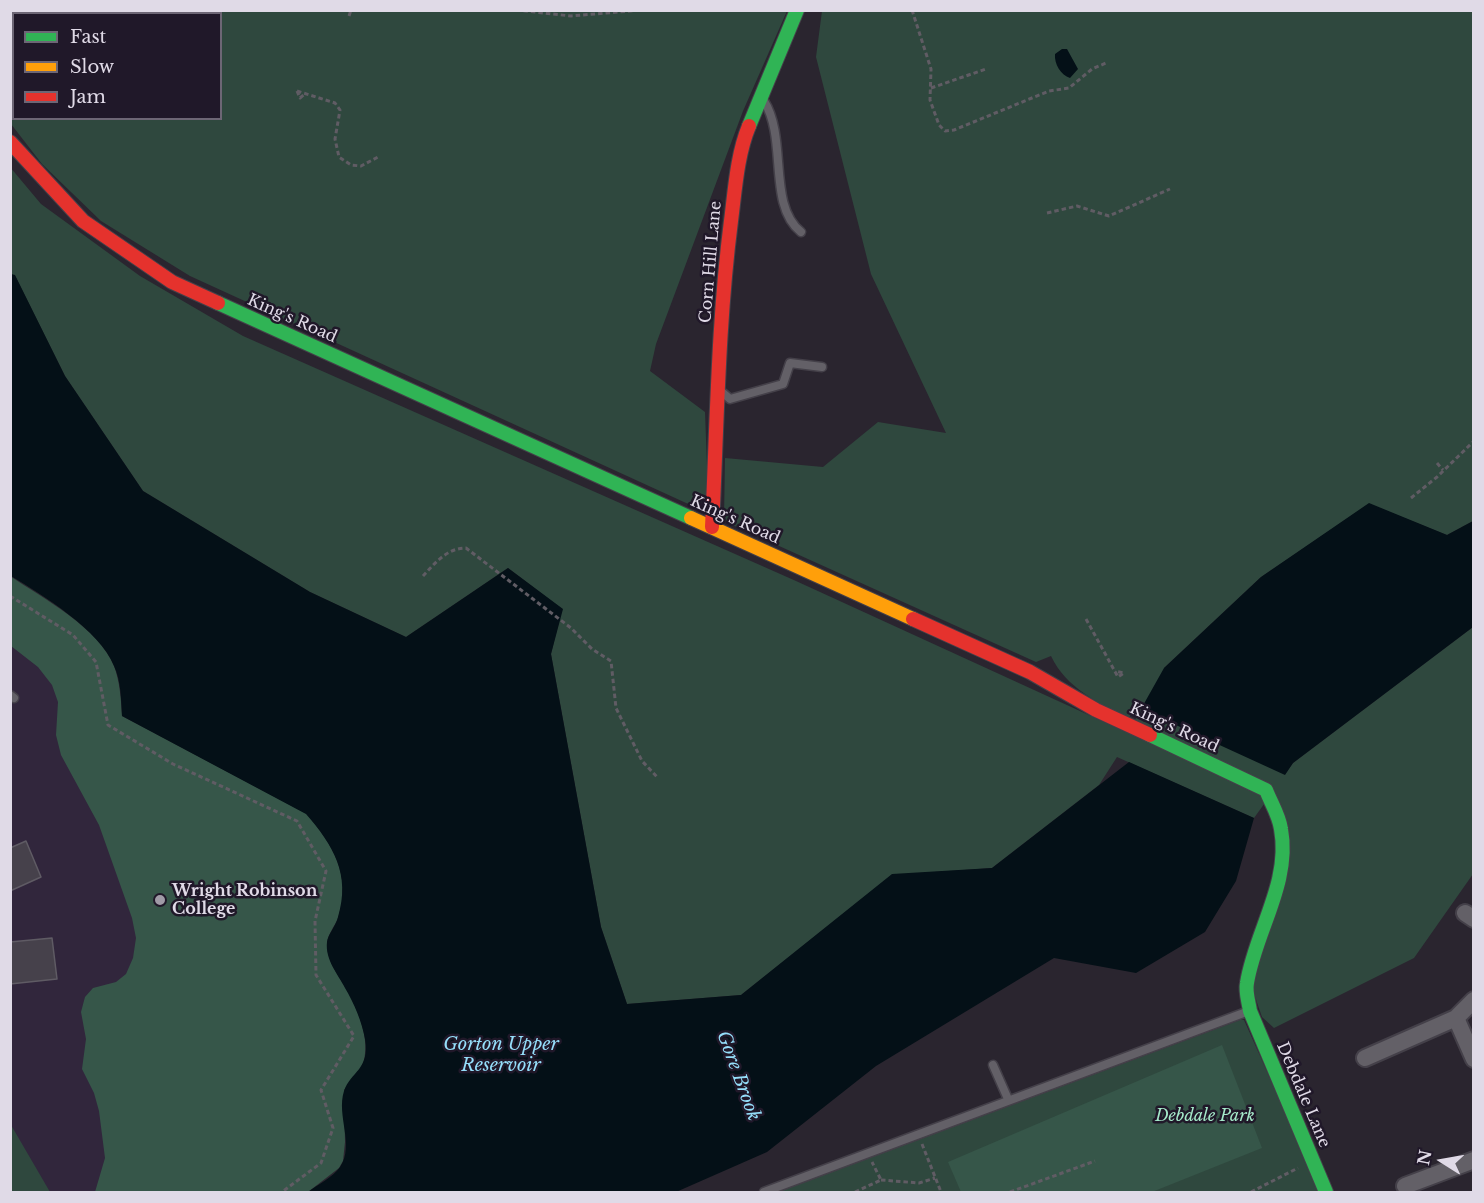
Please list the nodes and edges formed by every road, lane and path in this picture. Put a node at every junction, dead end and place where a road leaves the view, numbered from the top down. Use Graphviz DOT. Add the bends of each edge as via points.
graph roads {
  1 [pos="351,10"];
  2 [pos="516,10"];
  3 [pos="643,10"];
  4 [pos="797,10"];
  5 [pos="912,10"];
  6 [pos="613,11"];
  7 [pos="622,11"];
  8 [pos="350,16"];
  9 [pos="1106,63"];
  10 [pos="986,69"];
  11 [pos="931,89"];
  12 [pos="306,93"];
  13 [pos="760,95"];
  14 [pos="10,142"];
  15 [pos="380,156"];
  16 [pos="1170,189"];
  17 [pos="1047,213"];
  18 [pos="801,232"];
  19 [pos="822,367"];
  20 [pos="718,388"];
  21 [pos="1473,441"];
  22 [pos="1437,463"];
  23 [pos="1443,470"];
  24 [pos="1411,498"];
  25 [pos="712,527"];
  26 [pos="423,576"];
  27 [pos="10,596"];
  28 [pos="1086,619"];
  29 [pos="1115,671"];
  30 [pos="658,778"];
  31 [pos="1473,1000"];
  32 [pos="1250,1011"];
  33 [pos="1456,1018"];
  34 [pos="1365,1058"];
  35 [pos="1473,1059"];
  36 [pos="993,1065"];
  37 [pos="1008,1099"];
  38 [pos="918,1134"];
  39 [pos="867,1153"];
  40 [pos="1312,1160"];
  41 [pos="1473,1160"];
  42 [pos="1095,1161"];
  43 [pos="935,1178"];
  44 [pos="881,1180"];
  45 [pos="1405,1186"];
  46 [pos="282,1192"];
  47 [pos="764,1192"];
  48 [pos="855,1192"];
  49 [pos="941,1192"];
  50 [pos="1010,1192"];
  51 [pos="1251,1192"];
  52 [pos="1326,1192"];
  1 -- 8 [label="path"];
  2 -- 6 [label="path" via="571,16"];
  3 -- 7 [label="path"];
  4 -- 13 [label="street, Corn Hill Lane"];
  5 -- 11 [label="path" via="931,69"];
  6 -- 7 [label="path"];
  9 -- 11 [label="path" via="1069,88 1049,91 949,131 939,125 930,100"];
  10 -- 11 [label="path"];
  12 -- 15 [label="path" via="335,103 340,110 335,139 339,157 361,166"];
  13 -- 18 [label="lane" via="777,131 787,216"];
  13 -- 20 [label="street, Corn Hill Lane" via="744,138 735,187"];
  14 -- 25 [label="street, King's Road" via="83,221 172,282"];
  16 -- 17 [label="path" via="1109,216 1077,206"];
  19 -- 20 [label="lane" via="790,363 783,384 730,399"];
  20 -- 25 [label="street, Corn Hill Lane"];
  21 -- 23 [label="path"];
  22 -- 23 [label="path"];
  23 -- 24 [label="path"];
  25 -- 32 [label="street, King's Road" via="1030,672 1096,710 1266,790 1282,831 1282,852 1246,985"];
  26 -- 30 [label="path" via="441,557 456,548 466,548 611,661 616,708 642,760"];
  27 -- 46 [label="path" via="73,635 96,662 108,725 173,764 297,822 326,871 315,921 316,975 354,1036 321,1090 333,1128 321,1163"];
  28 -- 29 [label="path"];
  31 -- 33 [label="street"];
  32 -- 37 [label="lane"];
  32 -- 40 [label="street, Debdale Lane"];
  33 -- 34 [label="street"];
  33 -- 35 [label="street"];
  36 -- 37 [label="lane"];
  37 -- 38 [label="lane"];
  38 -- 39 [label="lane"];
  38 -- 43 [label="path"];
  39 -- 44 [label="path"];
  39 -- 47 [label="lane"];
  40 -- 51 [label="path"];
  40 -- 52 [label="street, Debdale Lane"];
  41 -- 45 [label="street"];
  42 -- 50 [label="path"];
  43 -- 44 [label="path" via="919,1183"];
  43 -- 49 [label="path"];
  44 -- 48 [label="path"];
}
